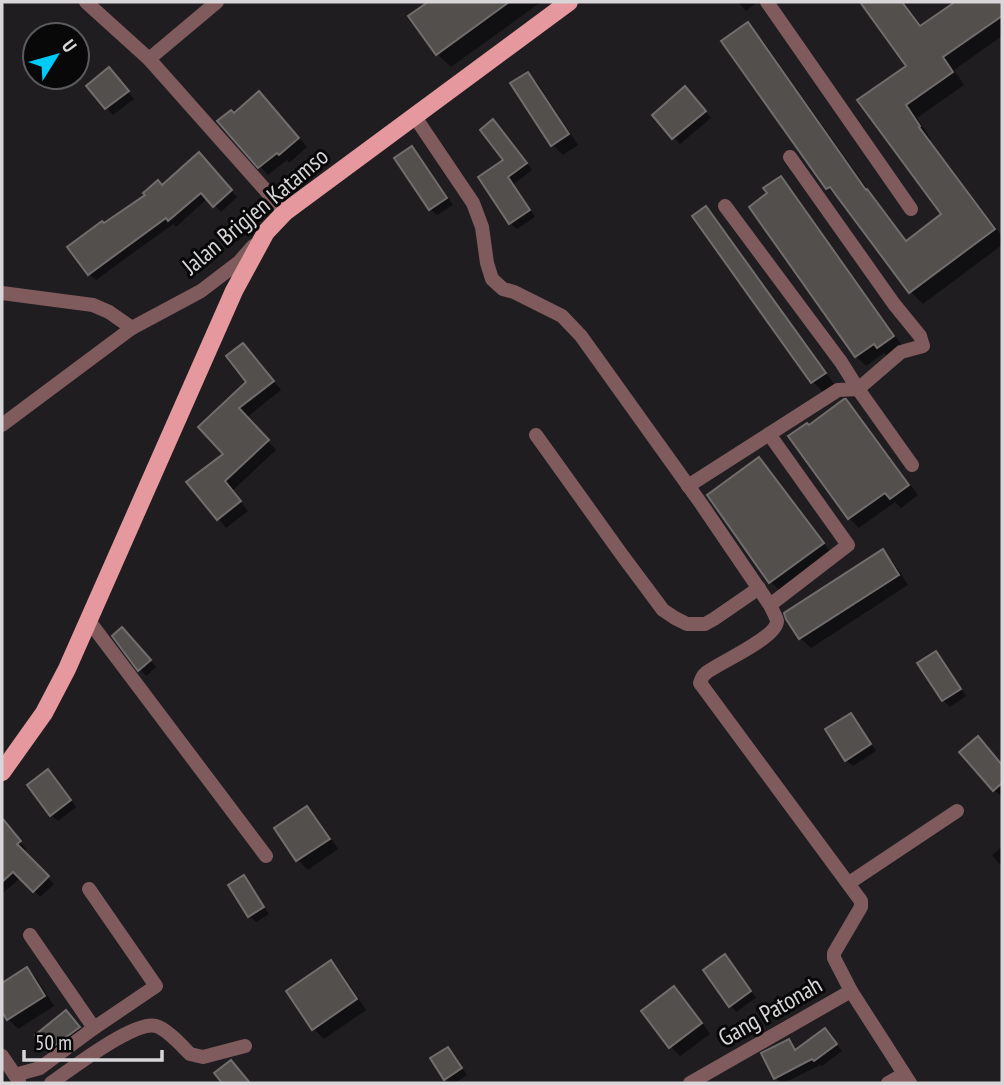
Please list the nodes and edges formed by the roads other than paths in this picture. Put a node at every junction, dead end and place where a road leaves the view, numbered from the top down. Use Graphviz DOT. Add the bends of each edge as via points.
graph roads {
  1 [pos="86,2"];
  2 [pos="217,2"];
  3 [pos="569,2"];
  4 [pos="767,2"];
  5 [pos="149,59"];
  6 [pos="415,117"];
  7 [pos="790,157"];
  8 [pos="725,206"];
  9 [pos="911,209"];
  10 [pos="285,212"];
  11 [pos="266,232"];
  12 [pos="2,293"];
  13 [pos="132,328"];
  14 [pos="858,389"];
  15 [pos="2,425"];
  16 [pos="769,434"];
  17 [pos="536,435"];
  18 [pos="912,465"];
  19 [pos="688,486"];
  20 [pos="759,588"];
  21 [pos="771,605"];
  22 [pos="89,621"];
  23 [pos="2,772"];
  24 [pos="957,811"];
  25 [pos="266,856"];
  26 [pos="849,883"];
  27 [pos="89,889"];
  28 [pos="30,935"];
  29 [pos="851,991"];
  30 [pos="94,1028"];
  31 [pos="245,1046"];
  32 [pos="2,1056"];
  33 [pos="907,1078"];
  34 [pos="18,1079"];
  35 [pos="51,1083"];
  36 [pos="690,1083"];
  37 [pos="888,1083"];
  1 -- 5 [label="street"];
  2 -- 5 [label="street"];
  3 -- 6 [label="main road, Jalan Brigjen Katamso"];
  4 -- 9 [label="street"];
  5 -- 10 [label="street"];
  6 -- 10 [label="main road, Jalan Brigjen Katamso"];
  6 -- 19 [label="street" via="473,203 492,279 503,289 562,316 572,326"];
  7 -- 14 [label="street" via="923,346 901,352"];
  8 -- 14 [label="street"];
  10 -- 11 [label="main road, Jalan Brigjen Katamso"];
  11 -- 13 [label="street, Jalan Brigjen Katamso" via="239,262 201,291"];
  11 -- 22 [label="main road" via="234,291"];
  12 -- 13 [label="street" via="93,305"];
  13 -- 15 [label="street, Jalan Brigjen Katamso"];
  14 -- 16 [label="street" via="838,390"];
  14 -- 18 [label="street"];
  16 -- 19 [label="street"];
  16 -- 21 [label="street" via="848,545"];
  17 -- 20 [label="street" via="663,610 687,624 705,624"];
  19 -- 20 [label="street"];
  20 -- 21 [label="street"];
  21 -- 26 [label="street" via="777,620 771,632 703,675 700,683"];
  22 -- 23 [label="main road" via="44,713"];
  22 -- 25 [label="street"];
  24 -- 26 [label="street"];
  26 -- 29 [label="street" via="861,908 834,958"];
  27 -- 30 [label="street" via="156,986"];
  28 -- 30 [label="street"];
  29 -- 33 [label="street, Gang Patonah"];
  29 -- 36 [label="street, Gang Patonah"];
  30 -- 34 [label="street"];
  31 -- 35 [label="street" via="196,1056 161,1029 148,1026 126,1032"];
  32 -- 34 [label="street"];
  33 -- 37 [label="street"];
}
